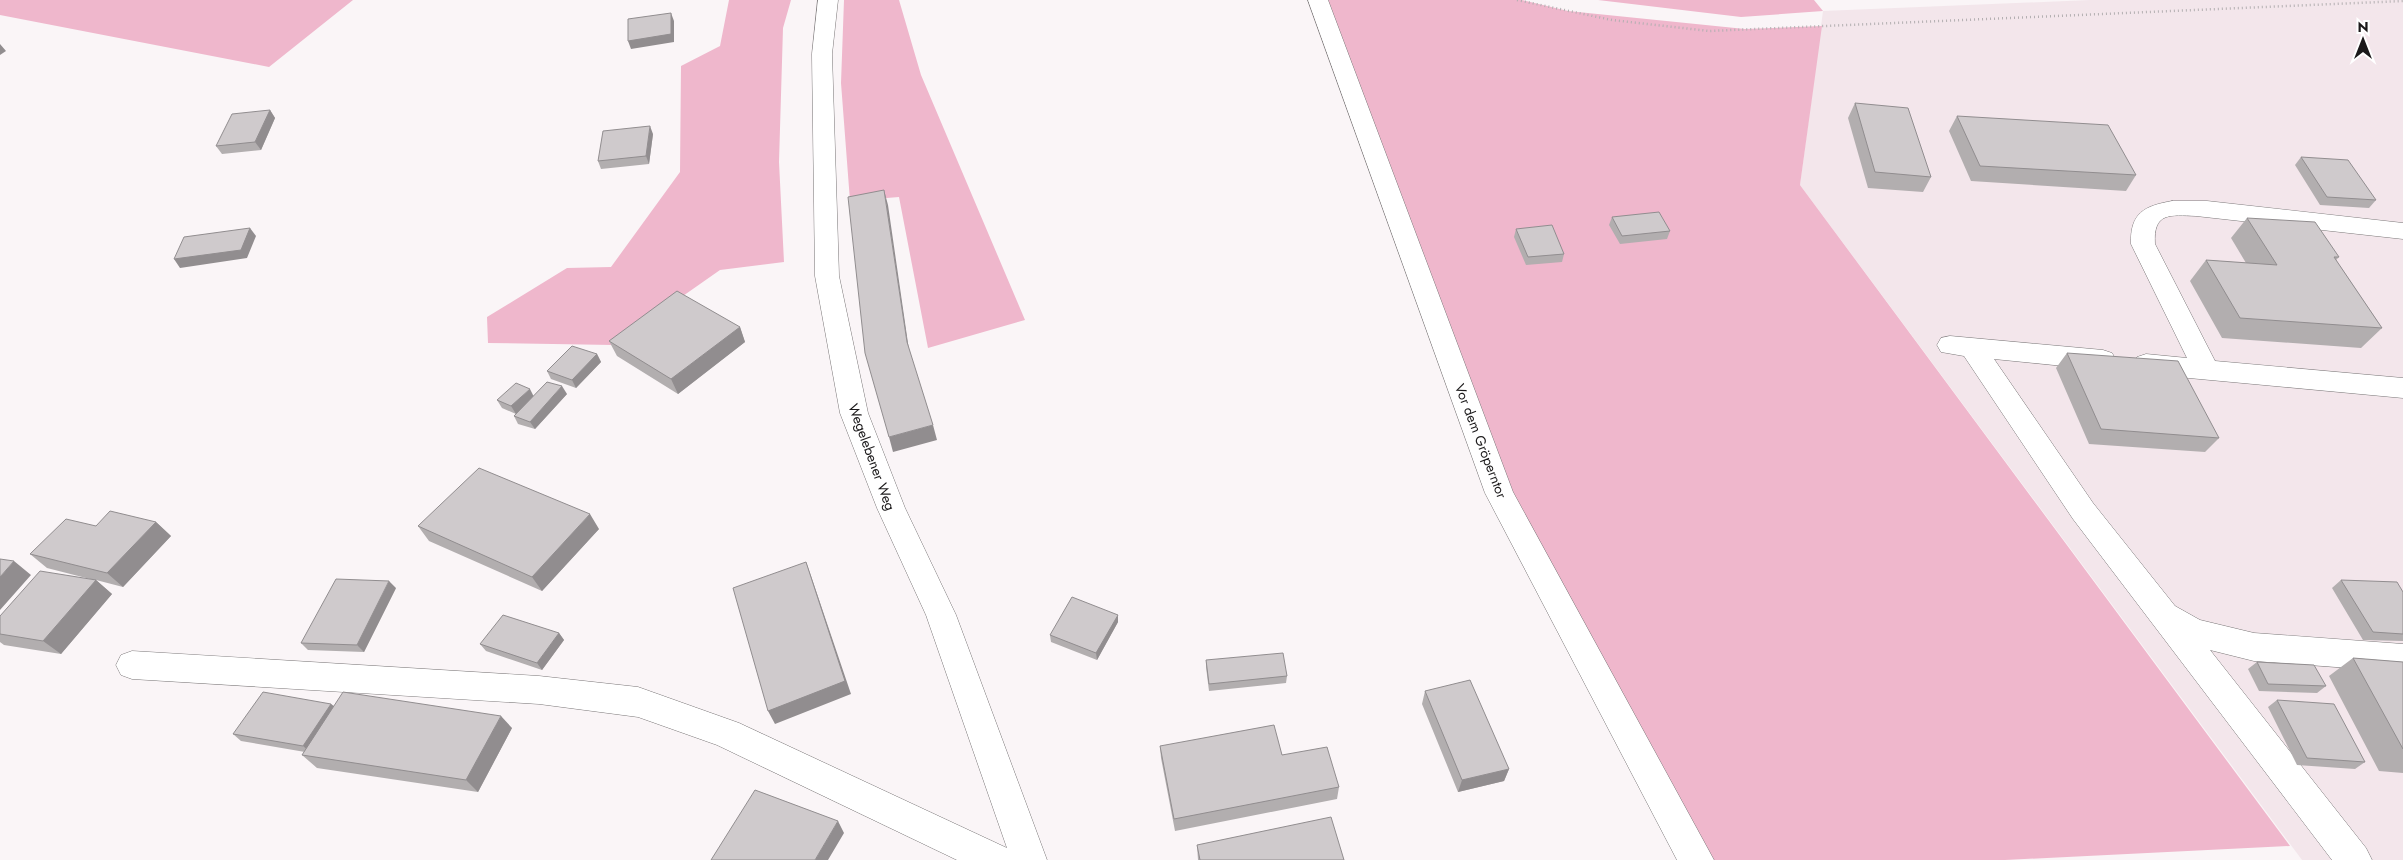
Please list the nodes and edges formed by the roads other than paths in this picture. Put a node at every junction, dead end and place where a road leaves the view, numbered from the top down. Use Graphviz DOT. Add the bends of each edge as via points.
graph roads {
  1 [pos="828,0"];
  2 [pos="1318,0"];
  3 [pos="2403,231"];
  4 [pos="2206,370"];
  5 [pos="2403,388"];
  6 [pos="2162,612"];
  7 [pos="2403,658"];
  8 [pos="132,665"];
  9 [pos="995,860"];
  10 [pos="1029,860"];
  11 [pos="1696,860"];
  12 [pos="2354,860"];
  1 -- 10 [label="street, Wegelebener Weg" via="822,54 827,276 854,412 891,508 941,615"];
  2 -- 11 [label="street, Vor dem Gröperntor" via="1499,493"];
  3 -- 4 [label="street" via="2207,209 2155,212 2143,224 2143,244"];
  4 -- 5 [label="street"];
  4 -- 6 [label="street" via="1961,346"];
  6 -- 7 [label="street" via="2192,632 2254,647"];
  6 -- 12 [label="street"];
  8 -- 9 [label="street" via="539,690 638,702 727,734"];
}
